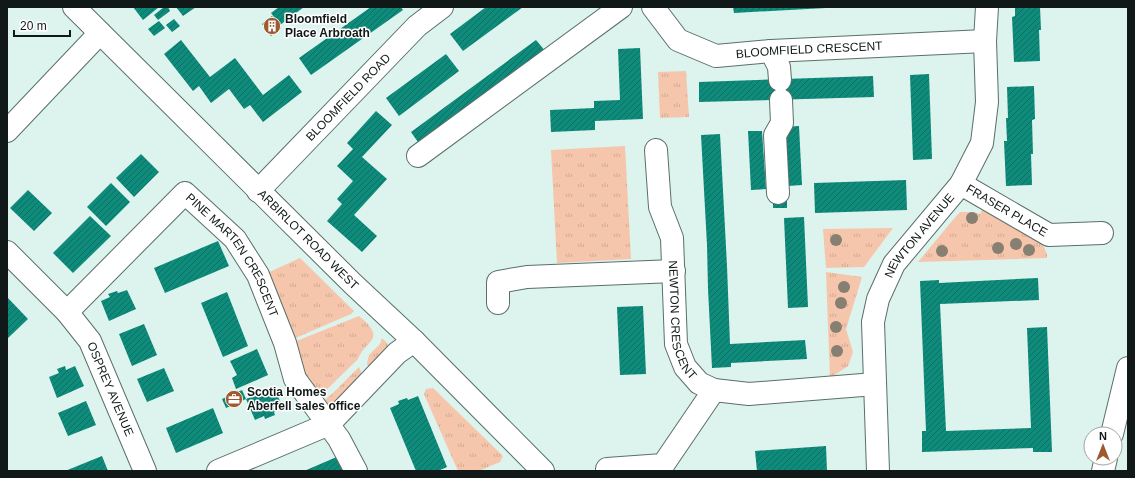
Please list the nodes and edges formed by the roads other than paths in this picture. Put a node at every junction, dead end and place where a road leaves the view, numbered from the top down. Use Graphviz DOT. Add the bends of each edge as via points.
graph roads {
  1 [pos="74,7"];
  2 [pos="442,7"];
  3 [pos="621,7"];
  4 [pos="653,7"];
  5 [pos="987,7"];
  6 [pos="100,33"];
  7 [pos="985,41"];
  8 [pos="771,51"];
  9 [pos="7,132"];
  10 [pos="656,150"];
  11 [pos="418,156"];
  12 [pos="961,184"];
  13 [pos="258,191"];
  14 [pos="778,193"];
  15 [pos="1102,232"];
  16 [pos="7,252"];
  17 [pos="674,271"];
  18 [pos="498,304"];
  19 [pos="67,312"];
  20 [pos="414,341"];
  21 [pos="1128,368"];
  22 [pos="875,384"];
  23 [pos="714,390"];
  24 [pos="329,424"];
  25 [pos="1114,426"];
  26 [pos="607,469"];
  27 [pos="145,471"];
  28 [pos="218,471"];
  29 [pos="356,471"];
  30 [pos="543,471"];
  31 [pos="878,471"];
  1 -- 6 [label="street, ARBIRLOT ROAD WEST"];
  2 -- 13 [label="street, BLOOMFIELD ROAD" via="417,26"];
  3 -- 11 [label="street"];
  4 -- 8 [label="street, BLOOMFIELD CRESCENT" via="678,40 716,56"];
  5 -- 7 [label="street, NEWTON AVENUE"];
  6 -- 9 [label="street"];
  6 -- 13 [label="street, ARBIRLOT ROAD WEST"];
  7 -- 8 [label="street, BLOOMFIELD CRESCENT"];
  7 -- 12 [label="street, NEWTON AVENUE" via="987,102 982,143"];
  8 -- 14 [label="street" via="779,67 782,123 775,135"];
  10 -- 17 [label="street, NEWTON CRESCENT" via="660,207 672,238"];
  12 -- 15 [label="street, FRASER PLACE" via="1049,235"];
  12 -- 22 [label="street, NEWTON AVENUE" via="894,264 878,299 873,322"];
  13 -- 20 [label="street, ARBIRLOT ROAD WEST"];
  16 -- 19 [label="street, OSPREY AVENUE"];
  17 -- 18 [label="street" via="527,277 498,282"];
  17 -- 23 [label="street, NEWTON CRESCENT" via="676,344 685,367 699,383"];
  19 -- 24 [label="street, PINE MARTEN CRESCENT" via="185,193 235,239 258,275 285,343 295,379"];
  19 -- 27 [label="street, OSPREY AVENUE" via="90,341"];
  20 -- 24 [label="street" via="397,353"];
  20 -- 30 [label="street, ARBIRLOT ROAD WEST"];
  21 -- 25 [label="street"];
  22 -- 23 [label="street, NEWTON CRESCENT" via="749,394"];
  22 -- 31 [label="street, NEWTON AVENUE"];
  23 -- 26 [label="street" via="662,464"];
  24 -- 28 [label="street"];
  24 -- 29 [label="street" via="340,439"];
}
